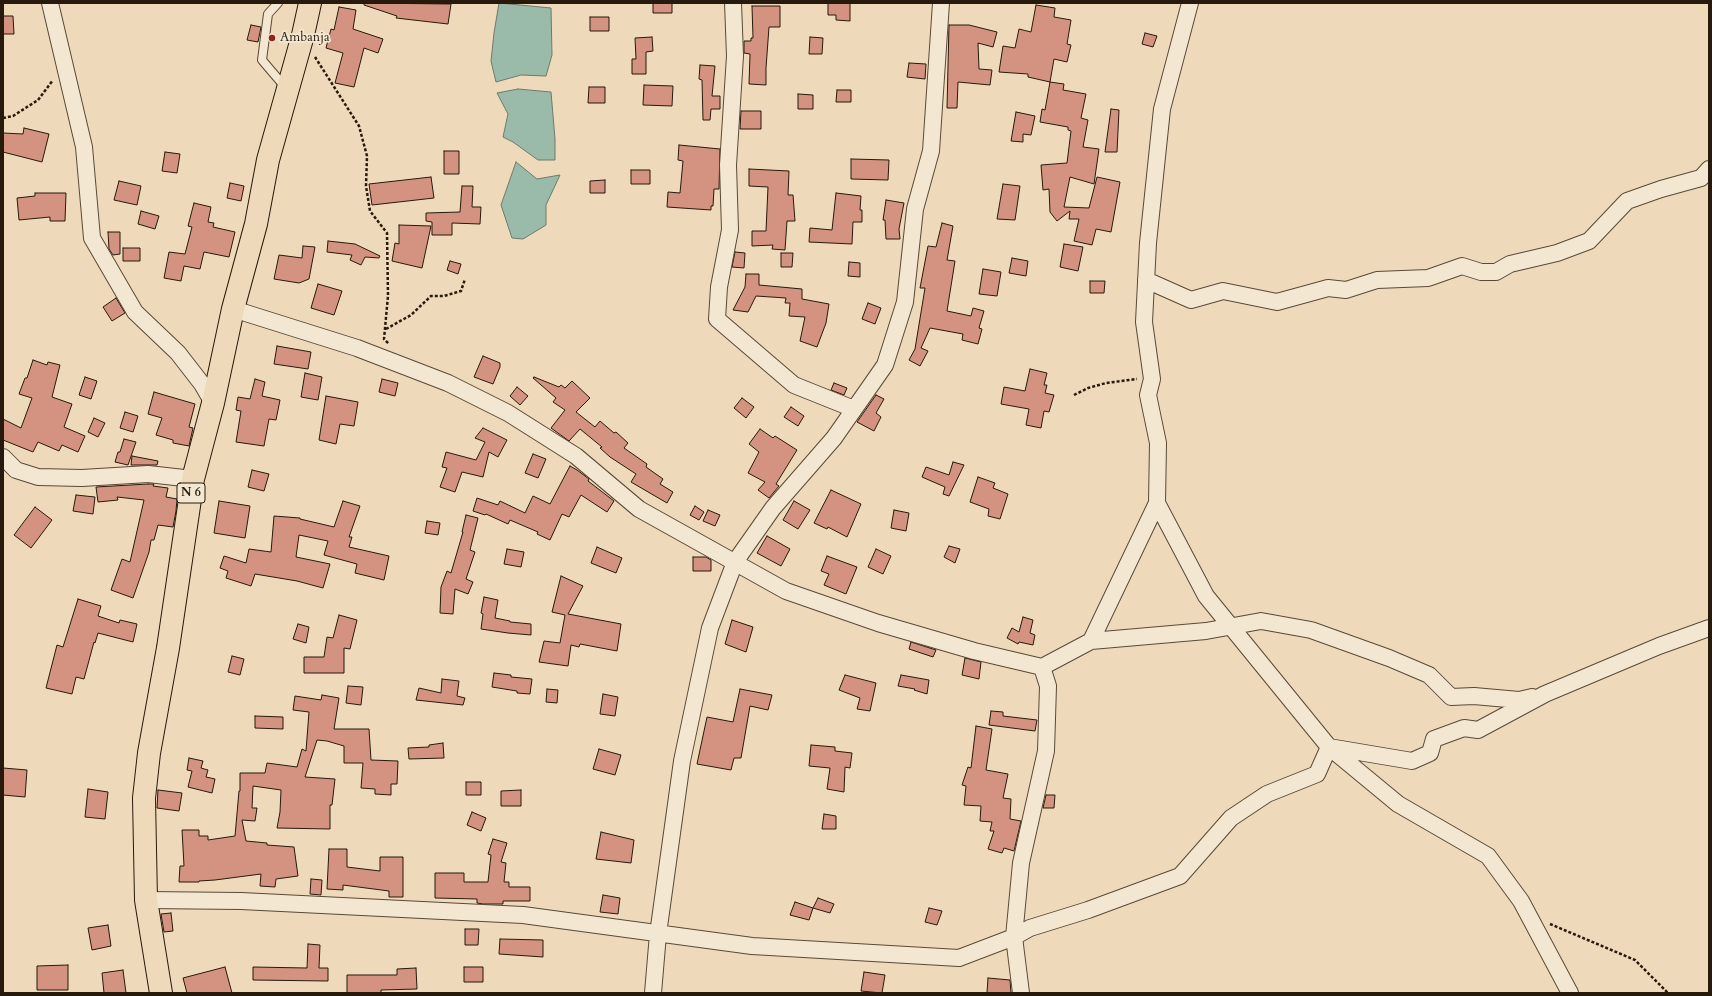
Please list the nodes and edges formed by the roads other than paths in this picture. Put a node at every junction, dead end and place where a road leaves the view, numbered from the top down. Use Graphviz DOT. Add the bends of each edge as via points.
graph roads {
  1 [pos="50,3"];
  2 [pos="278,3"];
  3 [pos="310,3"];
  4 [pos="733,3"];
  5 [pos="941,3"];
  6 [pos="1190,3"];
  7 [pos="287,89"];
  8 [pos="1709,169"];
  9 [pos="1146,280"];
  10 [pos="233,308"];
  11 [pos="213,403"];
  12 [pos="854,409"];
  13 [pos="3,457"];
  14 [pos="193,479"];
  15 [pos="1156,503"];
  16 [pos="735,562"];
  17 [pos="1231,626"];
  18 [pos="1709,628"];
  19 [pos="1091,641"];
  20 [pos="1042,666"];
  21 [pos="1545,694"];
  22 [pos="1329,747"];
  23 [pos="146,900"];
  24 [pos="658,934"];
  25 [pos="1014,937"];
  26 [pos="161,993"];
  27 [pos="653,993"];
  28 [pos="1021,993"];
  29 [pos="1570,993"];
  1 -- 11 [label="street" via="84,147 92,238 135,312 178,353"];
  2 -- 7 [label="lane" via="268,14 262,60"];
  3 -- 7 [label="main road, N 6"];
  4 -- 12 [label="street" via="735,56 728,165 730,230 719,287 717,319 794,384"];
  5 -- 12 [label="street" via="931,151 915,209 905,302 885,365"];
  6 -- 9 [label="street" via="1162,109"];
  7 -- 10 [label="main road, N 6" via="268,160 256,224"];
  8 -- 9 [label="street" via="1701,178 1627,201 1589,240 1557,253 1510,264 1496,272 1481,272 1462,266 1428,278 1377,280 1346,290 1328,288 1277,302 1223,291 1191,300"];
  9 -- 15 [label="street" via="1144,322 1152,378 1148,395 1158,443"];
  10 -- 11 [label="main road, N 6"];
  10 -- 16 [label="street" via="357,348 448,382 508,413 576,456 638,509"];
  11 -- 14 [label="main road, N 6"];
  12 -- 16 [label="street" via="834,438 773,508"];
  13 -- 14 [label="street" via="16,470 38,477 82,478 148,474"];
  14 -- 23 [label="main road, N 6" via="149,753 144,798"];
  15 -- 17 [label="street" via="1206,596"];
  15 -- 19 [label="street"];
  16 -- 20 [label="street" via="786,591 878,623 974,651"];
  16 -- 24 [label="street" via="710,628 682,761"];
  17 -- 19 [label="street"];
  17 -- 21 [label="street" via="1262,621 1311,630 1429,675 1451,697 1474,696 1519,700"];
  17 -- 22 [label="street"];
  18 -- 21 [label="street"];
  19 -- 20 [label="street"];
  20 -- 25 [label="street" via="1048,686 1046,751 1021,863"];
  21 -- 22 [label="street" via="1478,730 1464,728 1434,739 1430,753 1412,761"];
  22 -- 25 [label="street" via="1317,774 1267,794 1231,818 1180,876 1030,928"];
  22 -- 29 [label="street" via="1398,804 1488,856 1521,901"];
  23 -- 24 [label="street" via="241,901 523,915"];
  23 -- 26 [label="main road, N 6"];
  24 -- 25 [label="street" via="752,946 959,958"];
  24 -- 27 [label="street"];
  25 -- 28 [label="street"];
}
